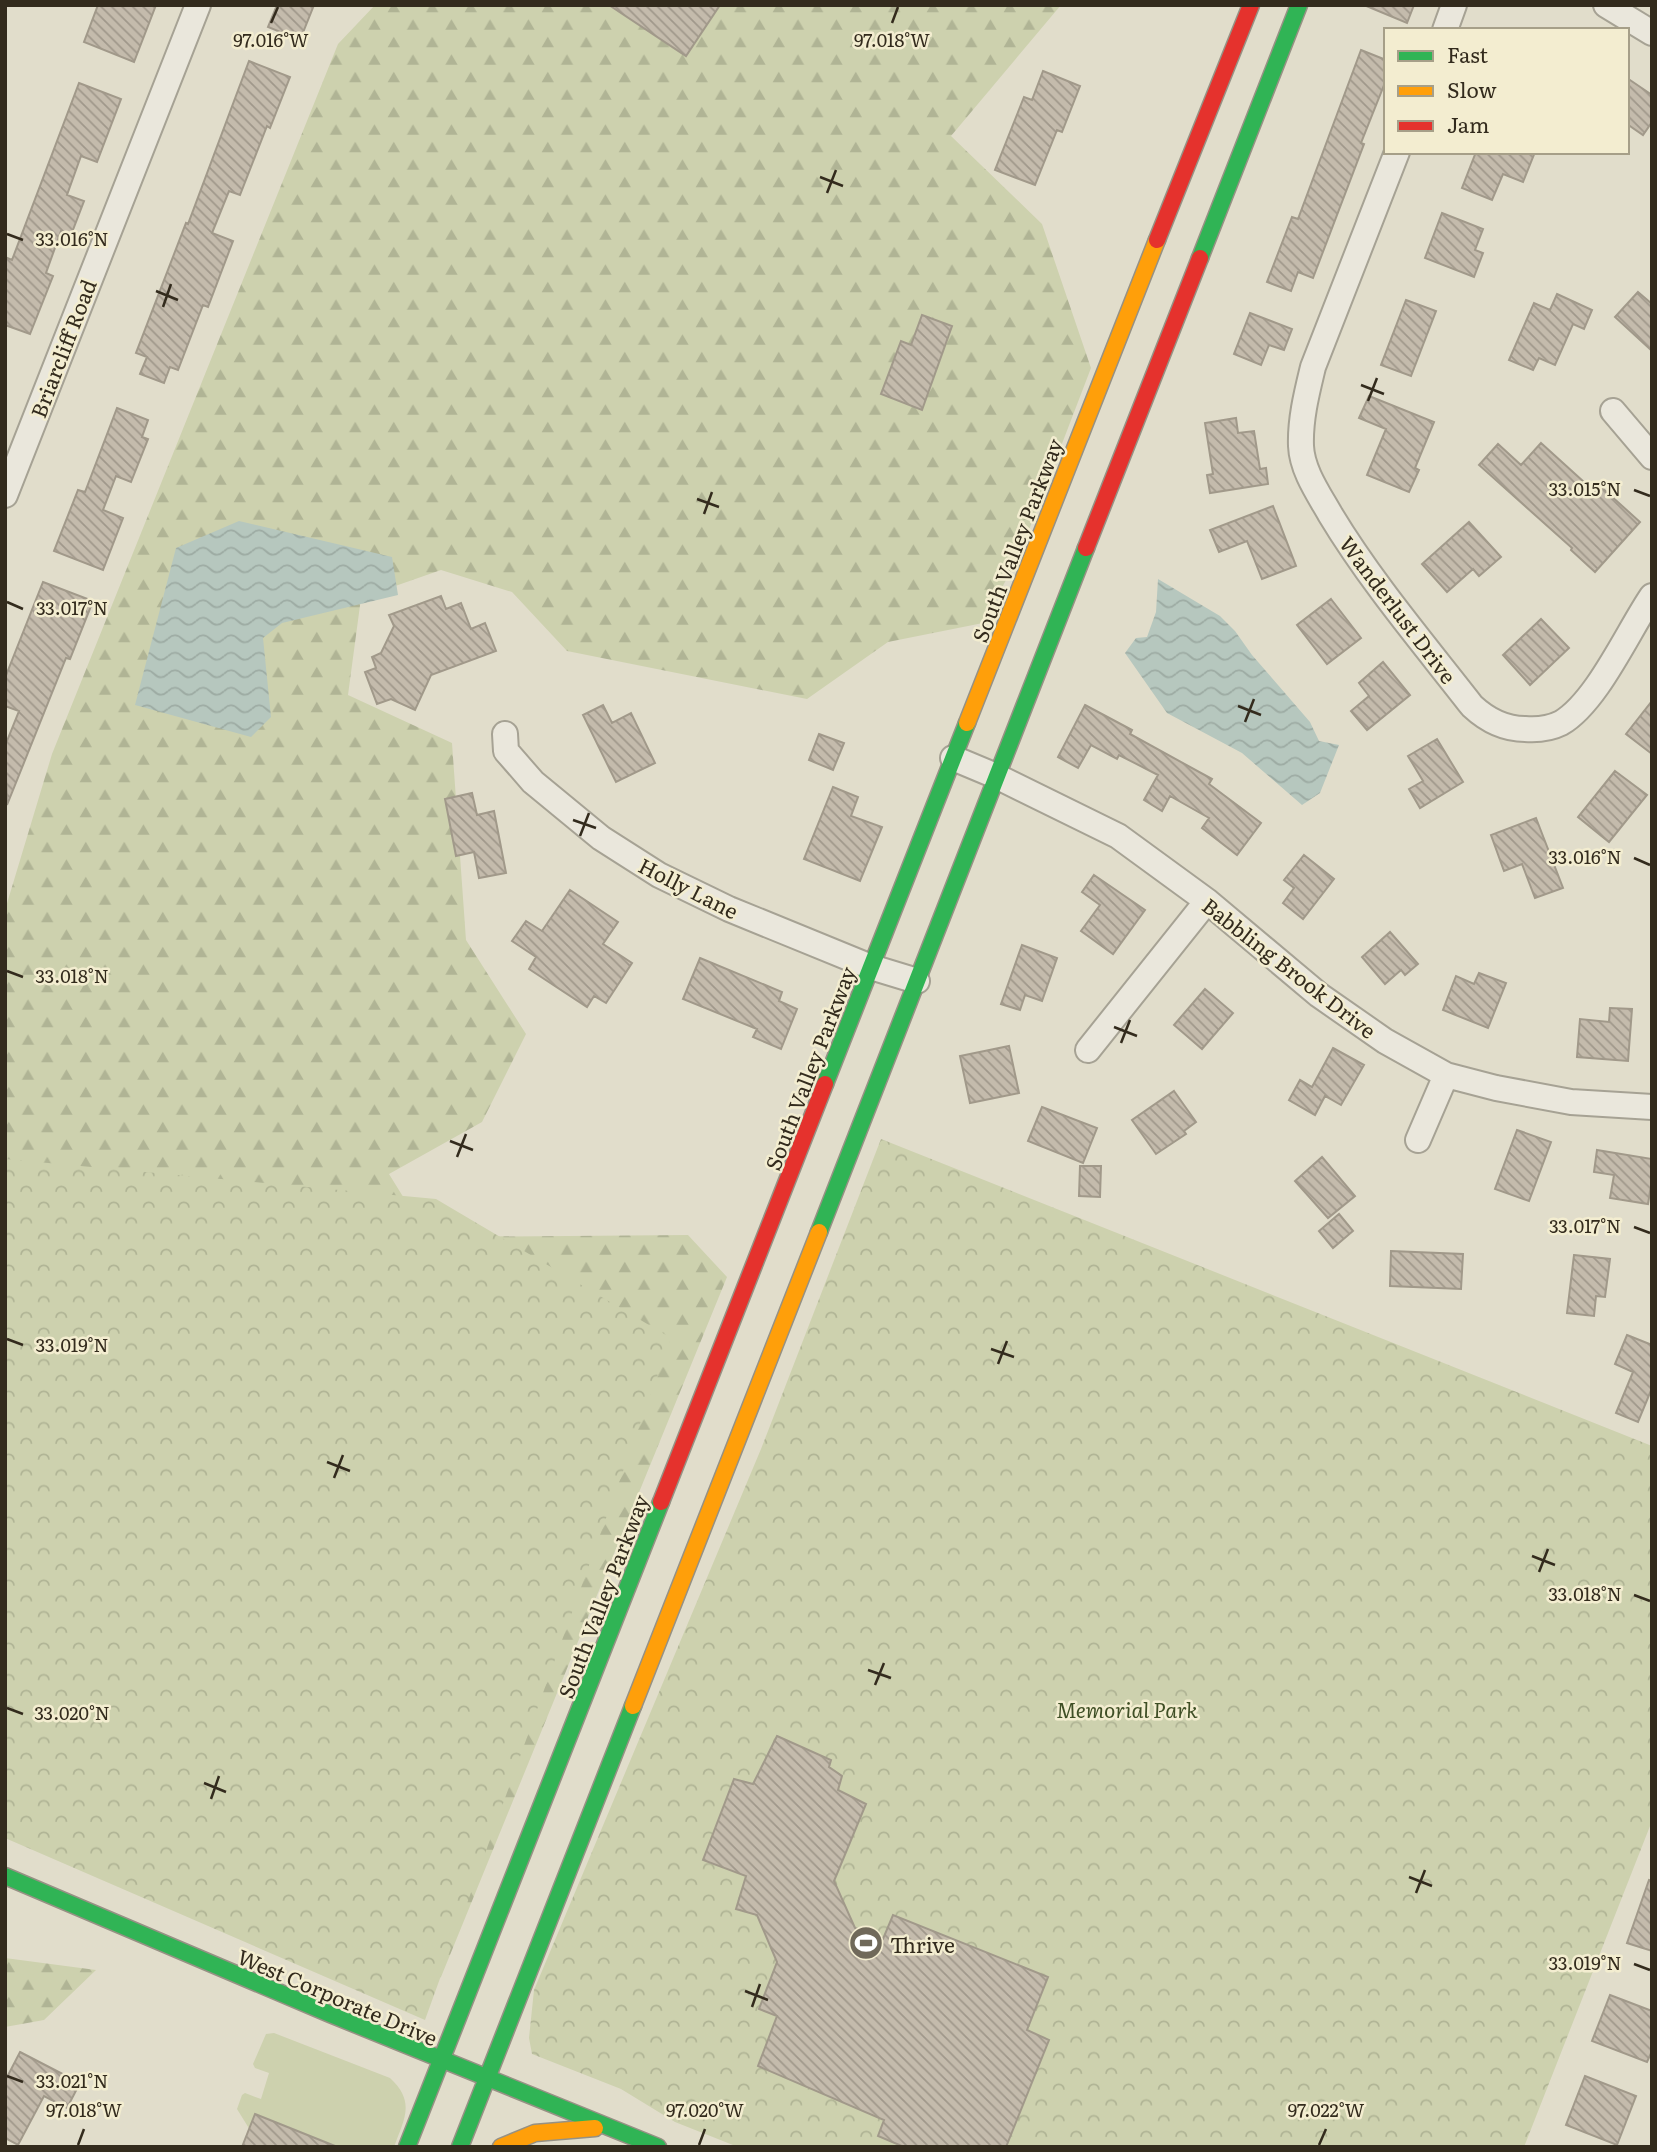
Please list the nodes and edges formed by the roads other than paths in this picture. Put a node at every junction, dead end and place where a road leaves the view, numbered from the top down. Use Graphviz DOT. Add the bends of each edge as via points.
graph roads {
  1 [pos="198,5"];
  2 [pos="1251,5"];
  3 [pos="1299,5"];
  4 [pos="1454,5"];
  5 [pos="1606,5"];
  6 [pos="1446,28"];
  7 [pos="1652,33"];
  8 [pos="1396,154"];
  9 [pos="1613,411"];
  10 [pos="1652,457"];
  11 [pos="5,495"];
  12 [pos="1652,596"];
  13 [pos="505,734"];
  14 [pos="953,758"];
  15 [pos="996,776"];
  16 [pos="1207,901"];
  17 [pos="871,967"];
  18 [pos="917,981"];
  19 [pos="1088,1050"];
  20 [pos="1446,1074"];
  21 [pos="1652,1107"];
  22 [pos="1418,1140"];
  23 [pos="699,1405"];
  24 [pos="744,1421"];
  25 [pos="5,1877"];
  26 [pos="442,2061"];
  27 [pos="486,2078"];
  28 [pos="608,2127"];
  29 [pos="407,2147"];
  30 [pos="460,2147"];
  31 [pos="501,2147"];
  32 [pos="658,2147"];
  1 -- 11 [label="street, Briarcliff Road"];
  2 -- 14 [label="main road, South Valley Parkway"];
  3 -- 15 [label="main road"];
  4 -- 6 [label="street"];
  5 -- 7 [label="street"];
  8 -- 12 [label="street, Wanderlust Drive" via="1313,367 1301,447 1315,489 1355,556 1472,706 1486,719 1513,729 1544,730 1580,707"];
  9 -- 10 [label="street"];
  13 -- 17 [label="street, Holly Lane" via="506,751 533,782 601,838 729,909"];
  14 -- 15 [label="street, Babbling Brook Drive"];
  14 -- 17 [label="main road, South Valley Parkway"];
  15 -- 16 [label="street, Babbling Brook Drive" via="1118,836"];
  15 -- 18 [label="main road"];
  16 -- 19 [label="street"];
  16 -- 20 [label="street, Babbling Brook Drive" via="1320,995 1385,1041"];
  17 -- 18 [label="street, Holly Lane"];
  17 -- 23 [label="main road, South Valley Parkway"];
  18 -- 24 [label="main road"];
  20 -- 21 [label="street, Babbling Brook Drive" via="1571,1102"];
  20 -- 22 [label="street"];
  23 -- 24 [label="main road"];
  23 -- 26 [label="main road, South Valley Parkway"];
  24 -- 27 [label="main road"];
  25 -- 26 [label="main road, West Corporate Drive"];
  26 -- 27 [label="main road, West Corporate Drive"];
  26 -- 29 [label="main road, South Valley Parkway"];
  27 -- 28 [label="main road, West Corporate Drive"];
  27 -- 30 [label="main road"];
  28 -- 31 [label="main road" via="544,2130"];
  28 -- 32 [label="main road, West Corporate Drive"];
}
